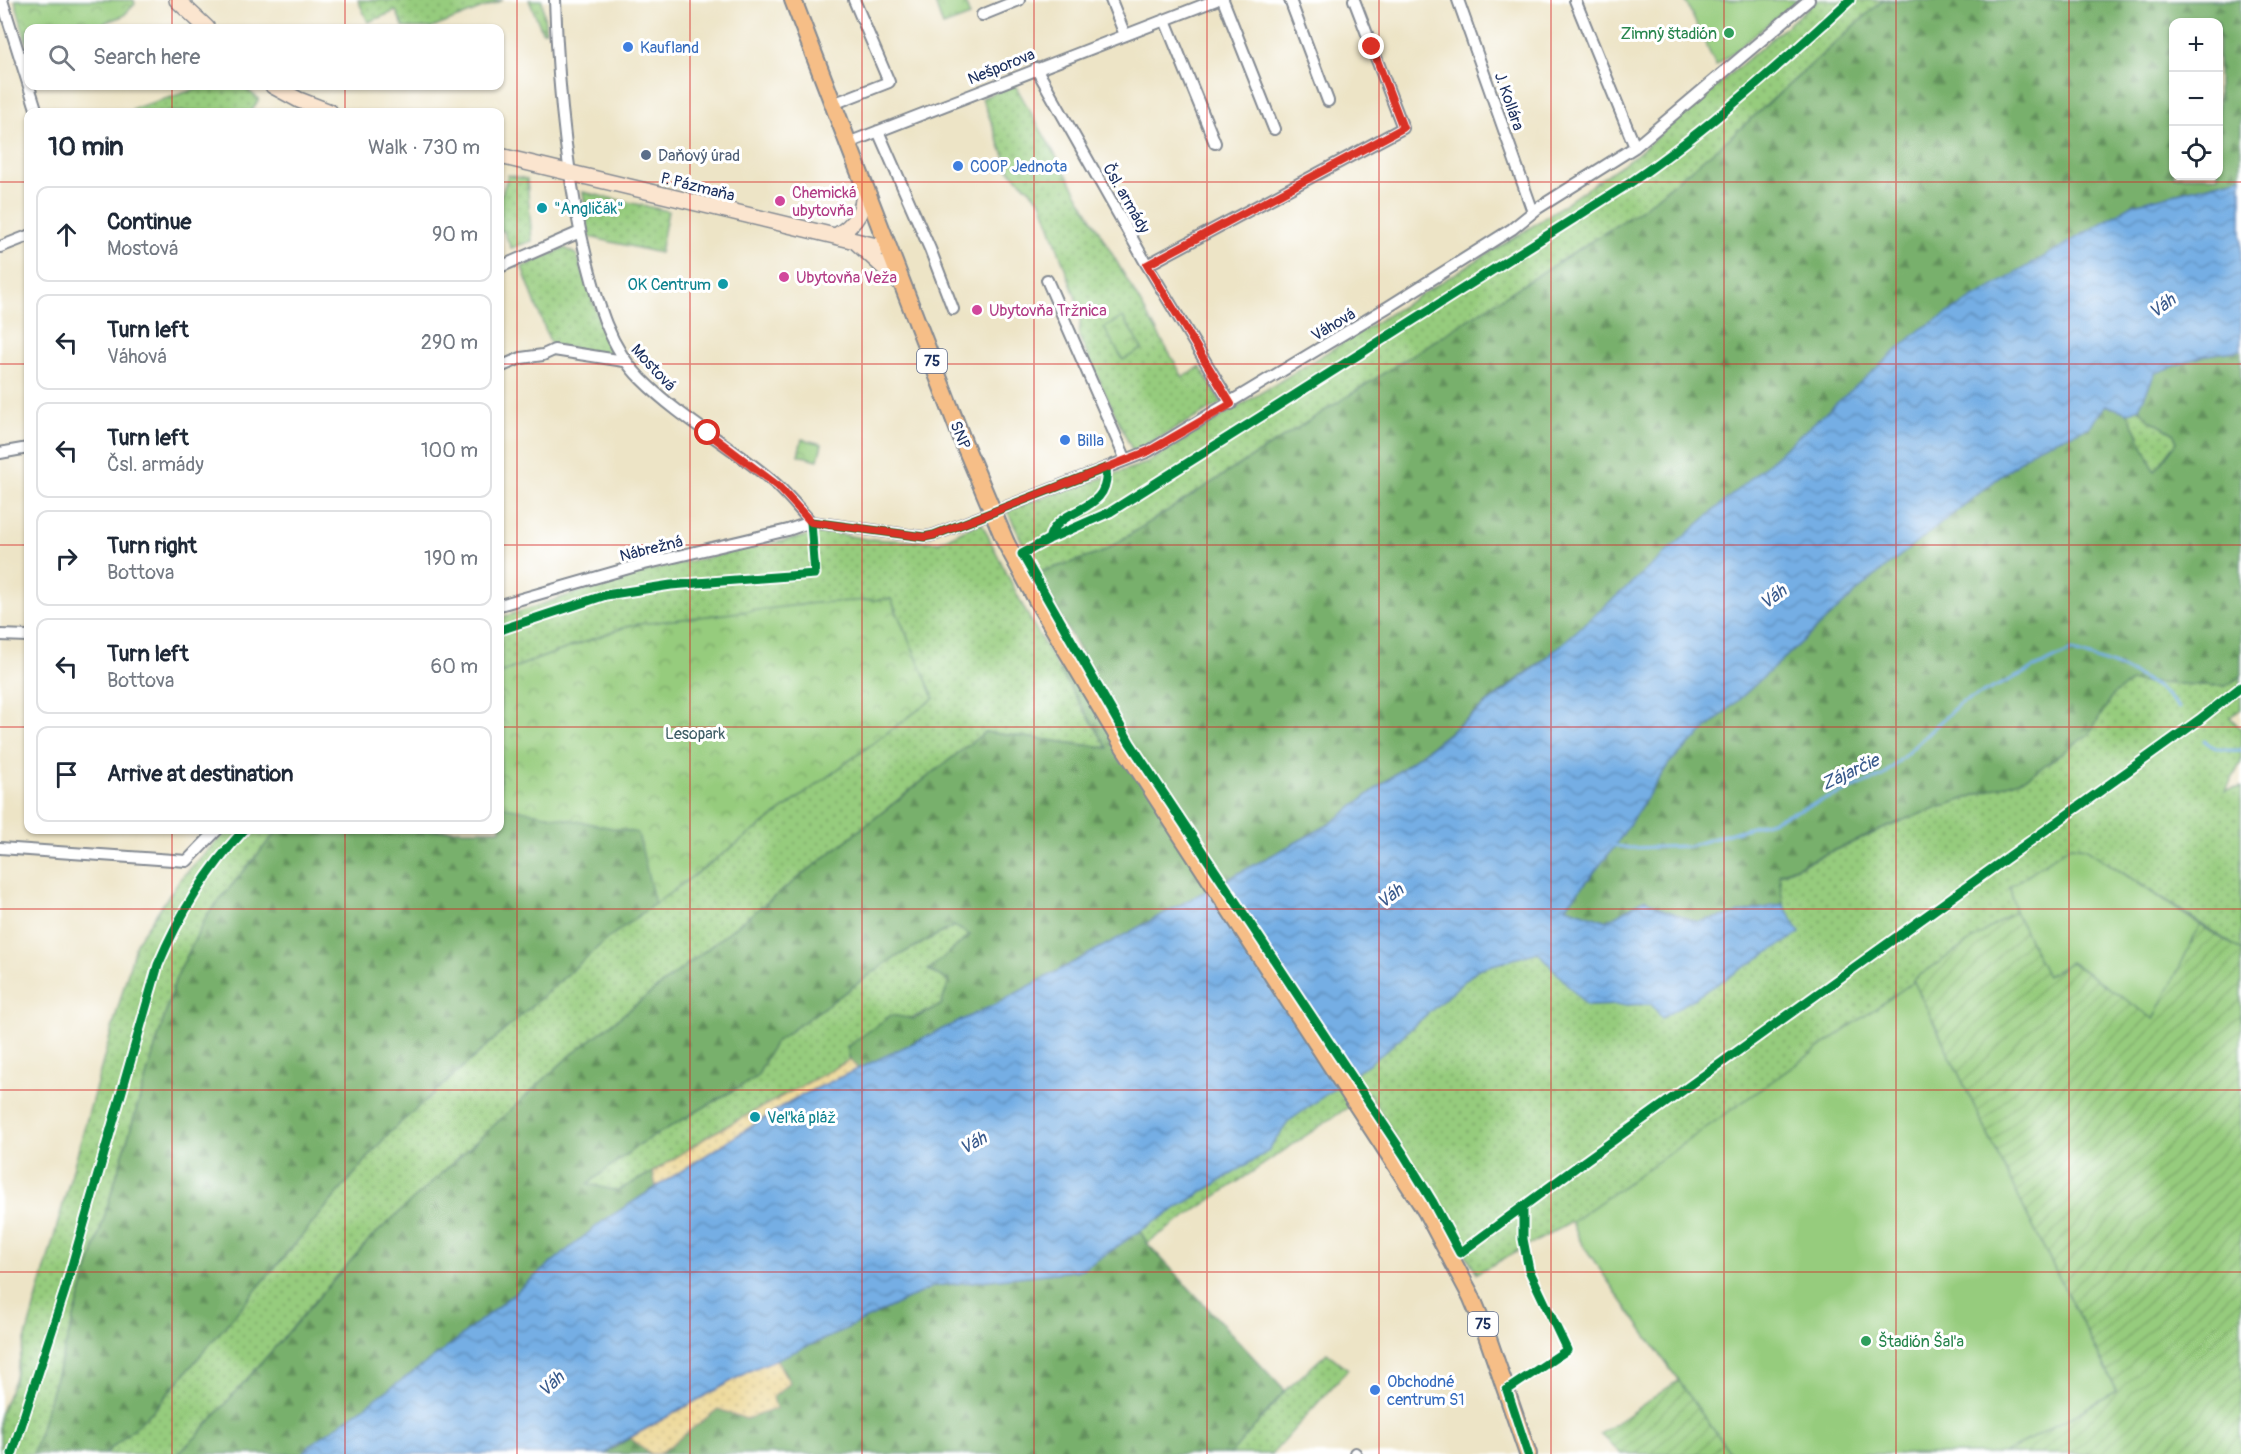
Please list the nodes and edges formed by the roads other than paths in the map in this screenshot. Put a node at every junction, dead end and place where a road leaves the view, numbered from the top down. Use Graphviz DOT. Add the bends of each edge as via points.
graph roads {
  1 [pos="2,0"];
  2 [pos="177,0"];
  3 [pos="555,0"];
  4 [pos="793,0"];
  5 [pos="854,0"];
  6 [pos="1019,0"];
  7 [pos="1111,0"];
  8 [pos="1216,0"];
  9 [pos="1223,0"];
  10 [pos="1290,0"];
  11 [pos="1354,0"];
  12 [pos="1458,0"];
  13 [pos="1575,0"];
  14 [pos="1809,0"];
  15 [pos="982,15"];
  16 [pos="1166,20"];
  17 [pos="203,24"];
  18 [pos="1125,34"];
  19 [pos="1036,68"];
  20 [pos="24,70"];
  21 [pos="30,90"];
  22 [pos="280,90"];
  23 [pos="1328,101"];
  24 [pos="833,104"];
  25 [pos="36,108"];
  26 [pos="319,108"];
  27 [pos="1274,129"];
  28 [pos="878,131"];
  29 [pos="1215,142"];
  30 [pos="848,143"];
  31 [pos="1635,147"];
  32 [pos="504,157"];
  33 [pos="569,172"];
  34 [pos="862,177"];
  35 [pos="1533,212"];
  36 [pos="580,232"];
  37 [pos="836,236"];
  38 [pos="24,238"];
  39 [pos="853,240"];
  40 [pos="0,247"];
  41 [pos="889,249"];
  42 [pos="504,265"];
  43 [pos="1147,265"];
  44 [pos="1047,280"];
  45 [pos="901,283"];
  46 [pos="953,309"];
  47 [pos="624,361"];
  48 [pos="504,365"];
  49 [pos="1231,404"];
  50 [pos="24,449"];
  51 [pos="0,453"];
  52 [pos="1126,460"];
  53 [pos="811,522"];
  54 [pos="504,604"];
  55 [pos="0,634"];
  56 [pos="24,636"];
  57 [pos="213,834"];
  58 [pos="0,848"];
  59 [pos="1528,1454"];
  1 -- 20 [label="street"];
  2 -- 17 [label="main road"];
  3 -- 33 [label="street, Mostová"];
  4 -- 24 [label="main road, SNP / 75"];
  5 -- 24 [label="street" via="889,82"];
  6 -- 15 [label="street"];
  7 -- 18 [label="street"];
  8 -- 16 [label="street, Nešporova"];
  9 -- 27 [label="street"];
  10 -- 23 [label="street"];
  11 -- 43 [label="street" via="1403,128"];
  12 -- 35 [label="street, J. Kollára"];
  13 -- 31 [label="street"];
  14 -- 31 [label="street, Váhová"];
  16 -- 18 [label="street, Nešporova"];
  16 -- 29 [label="street"];
  18 -- 19 [label="street, Nešporova"];
  19 -- 28 [label="street, Nešporova"];
  19 -- 43 [label="street, Čsl. armády"];
  21 -- 25 [label="street"];
  22 -- 26 [label="main road"];
  24 -- 30 [label="main road, SNP / 75"];
  28 -- 30 [label="street, Nešporova"];
  28 -- 46 [label="street"];
  30 -- 34 [label="main road, SNP / 75"];
  31 -- 35 [label="street, Váhová"];
  32 -- 33 [label="main road, P. Pázmaňa"];
  33 -- 36 [label="street, Mostová"];
  33 -- 37 [label="main road, P. Pázmaňa"];
  34 -- 37 [label="main road" via="864,196 856,221"];
  34 -- 41 [label="main road, SNP / 75"];
  35 -- 49 [label="street, Váhová" via="1512,229"];
  36 -- 42 [label="street"];
  36 -- 47 [label="street, Mostová" via="600,312"];
  37 -- 39 [label="main road, P. Pázmaňa"];
  38 -- 40 [label="street"];
  39 -- 41 [label="main road, P. Pázmaňa"];
  39 -- 45 [label="main road"];
  41 -- 45 [label="main road, SNP / 75"];
  43 -- 49 [label="street, Čsl. armády"];
  44 -- 52 [label="street"];
  45 -- 59 [label="main road, SNP / 75, bridge" via="1006,543 1124,747 1426,1211 1484,1327"];
  47 -- 48 [label="street" via="554,350"];
  47 -- 53 [label="street, Mostová" via="663,400 778,486"];
  49 -- 52 [label="street, Váhová" via="1159,446"];
  50 -- 51 [label="street"];
  52 -- 53 [label="street, Váhová" via="924,537"];
  53 -- 54 [label="street, Nábrežná"];
  55 -- 56 [label="street"];
  57 -- 58 [label="street" via="187,861"];
}
